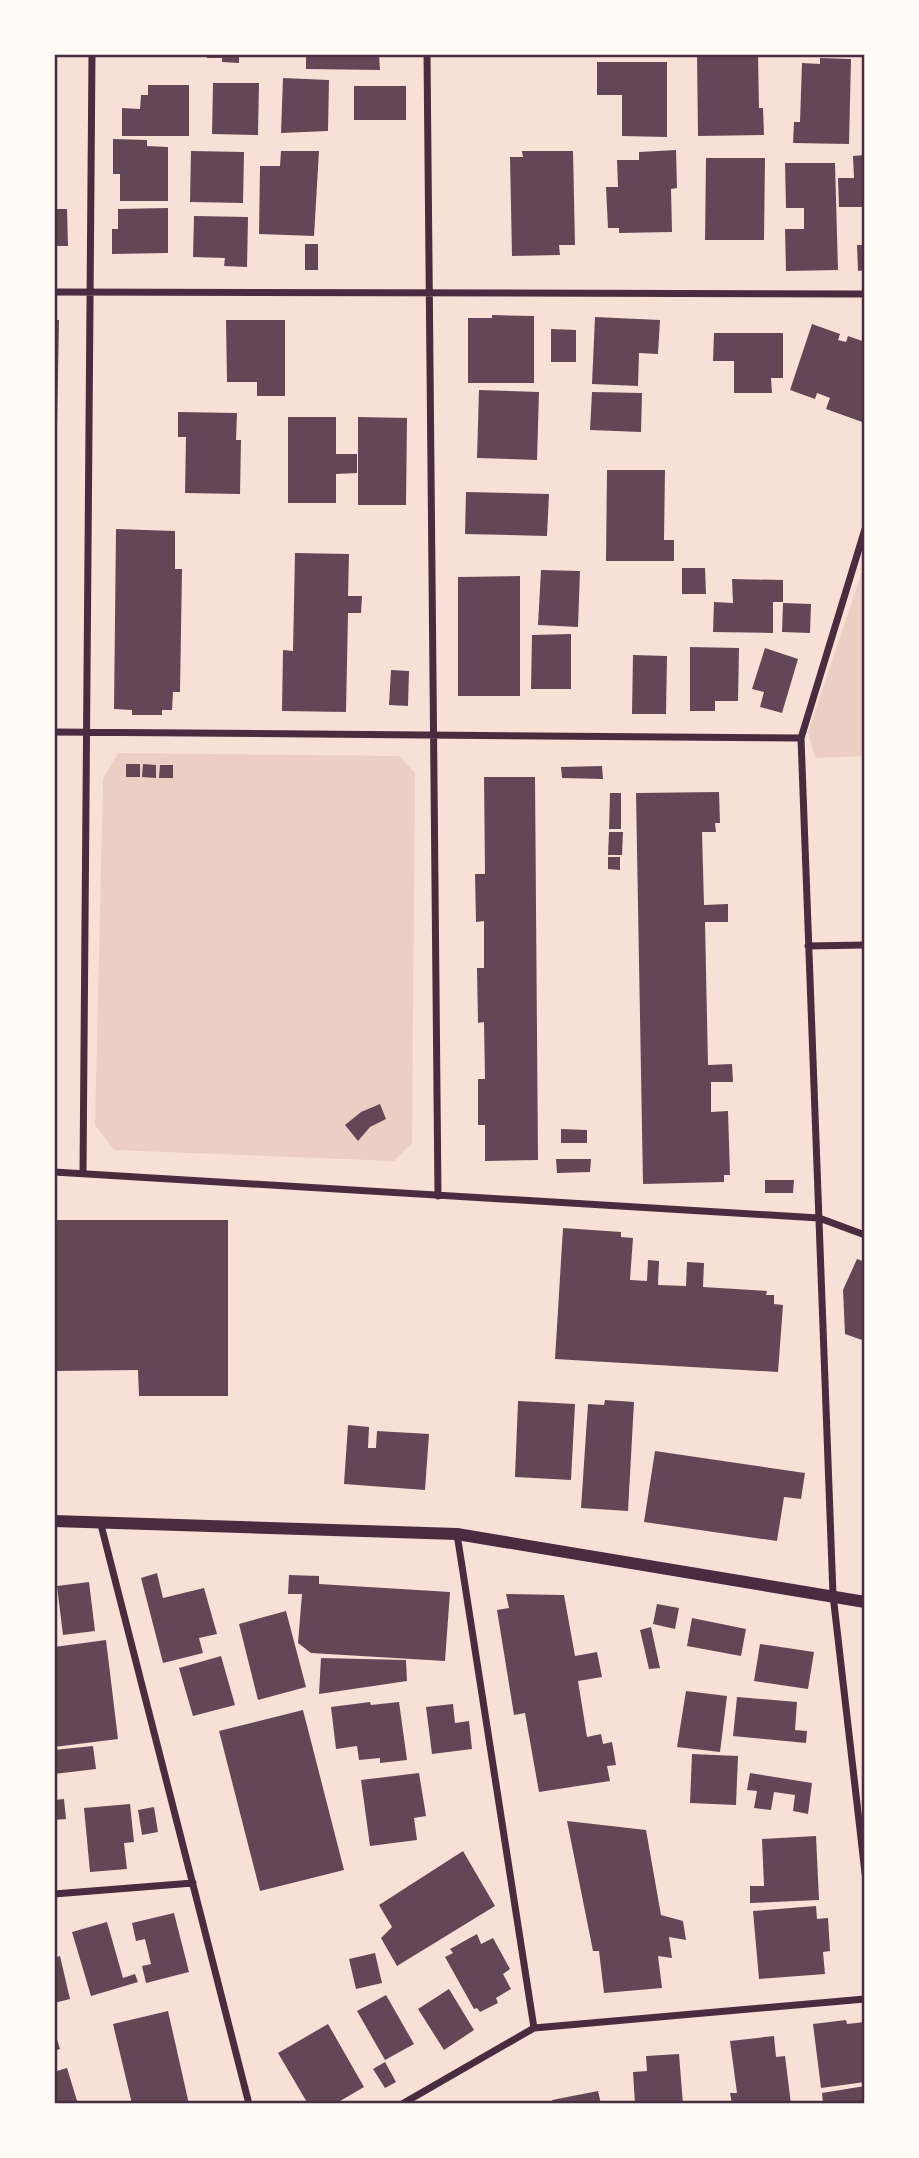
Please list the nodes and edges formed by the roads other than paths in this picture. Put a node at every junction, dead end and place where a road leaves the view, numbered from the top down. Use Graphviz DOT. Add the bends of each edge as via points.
graph roads {
  1 [pos="92,54"];
  2 [pos="427,54"];
  3 [pos="54,292"];
  4 [pos="90,292"];
  5 [pos="429,292"];
  6 [pos="865,293"];
  7 [pos="865,530"];
  8 [pos="54,732"];
  9 [pos="86,732"];
  10 [pos="433,735"];
  11 [pos="801,738"];
  12 [pos="808,946"];
  13 [pos="865,946"];
  14 [pos="54,1172"];
  15 [pos="83,1173"];
  16 [pos="438,1196"];
  17 [pos="819,1218"];
  18 [pos="865,1235"];
  19 [pos="100,1520"];
  20 [pos="54,1521"];
  21 [pos="457,1534"];
  22 [pos="833,1595"];
  23 [pos="865,1602"];
  24 [pos="865,1873"];
  25 [pos="193,1883"];
  26 [pos="54,1894"];
  27 [pos="865,1999"];
  28 [pos="534,2028"];
  29 [pos="249,2104"];
  30 [pos="402,2104"];
  1 -- 4 [label="street"];
  2 -- 5 [label="street"];
  3 -- 4 [label="street"];
  4 -- 5 [label="street"];
  4 -- 9 [label="street"];
  5 -- 6 [label="street"];
  5 -- 10 [label="street"];
  7 -- 11 [label="street"];
  8 -- 9 [label="street"];
  9 -- 10 [label="street"];
  9 -- 15 [label="street"];
  10 -- 11 [label="street"];
  10 -- 16 [label="street"];
  11 -- 12 [label="street"];
  12 -- 13 [label="street"];
  12 -- 17 [label="street"];
  14 -- 15 [label="street"];
  15 -- 16 [label="street"];
  16 -- 17 [label="street"];
  17 -- 18 [label="street"];
  17 -- 22 [label="street"];
  19 -- 20 [label="street"];
  19 -- 21 [label="street"];
  19 -- 25 [label="street"];
  21 -- 22 [label="street"];
  21 -- 28 [label="street"];
  22 -- 23 [label="street"];
  22 -- 24 [label="street"];
  25 -- 26 [label="street"];
  25 -- 29 [label="street"];
  27 -- 28 [label="street"];
  28 -- 30 [label="street"];
}
